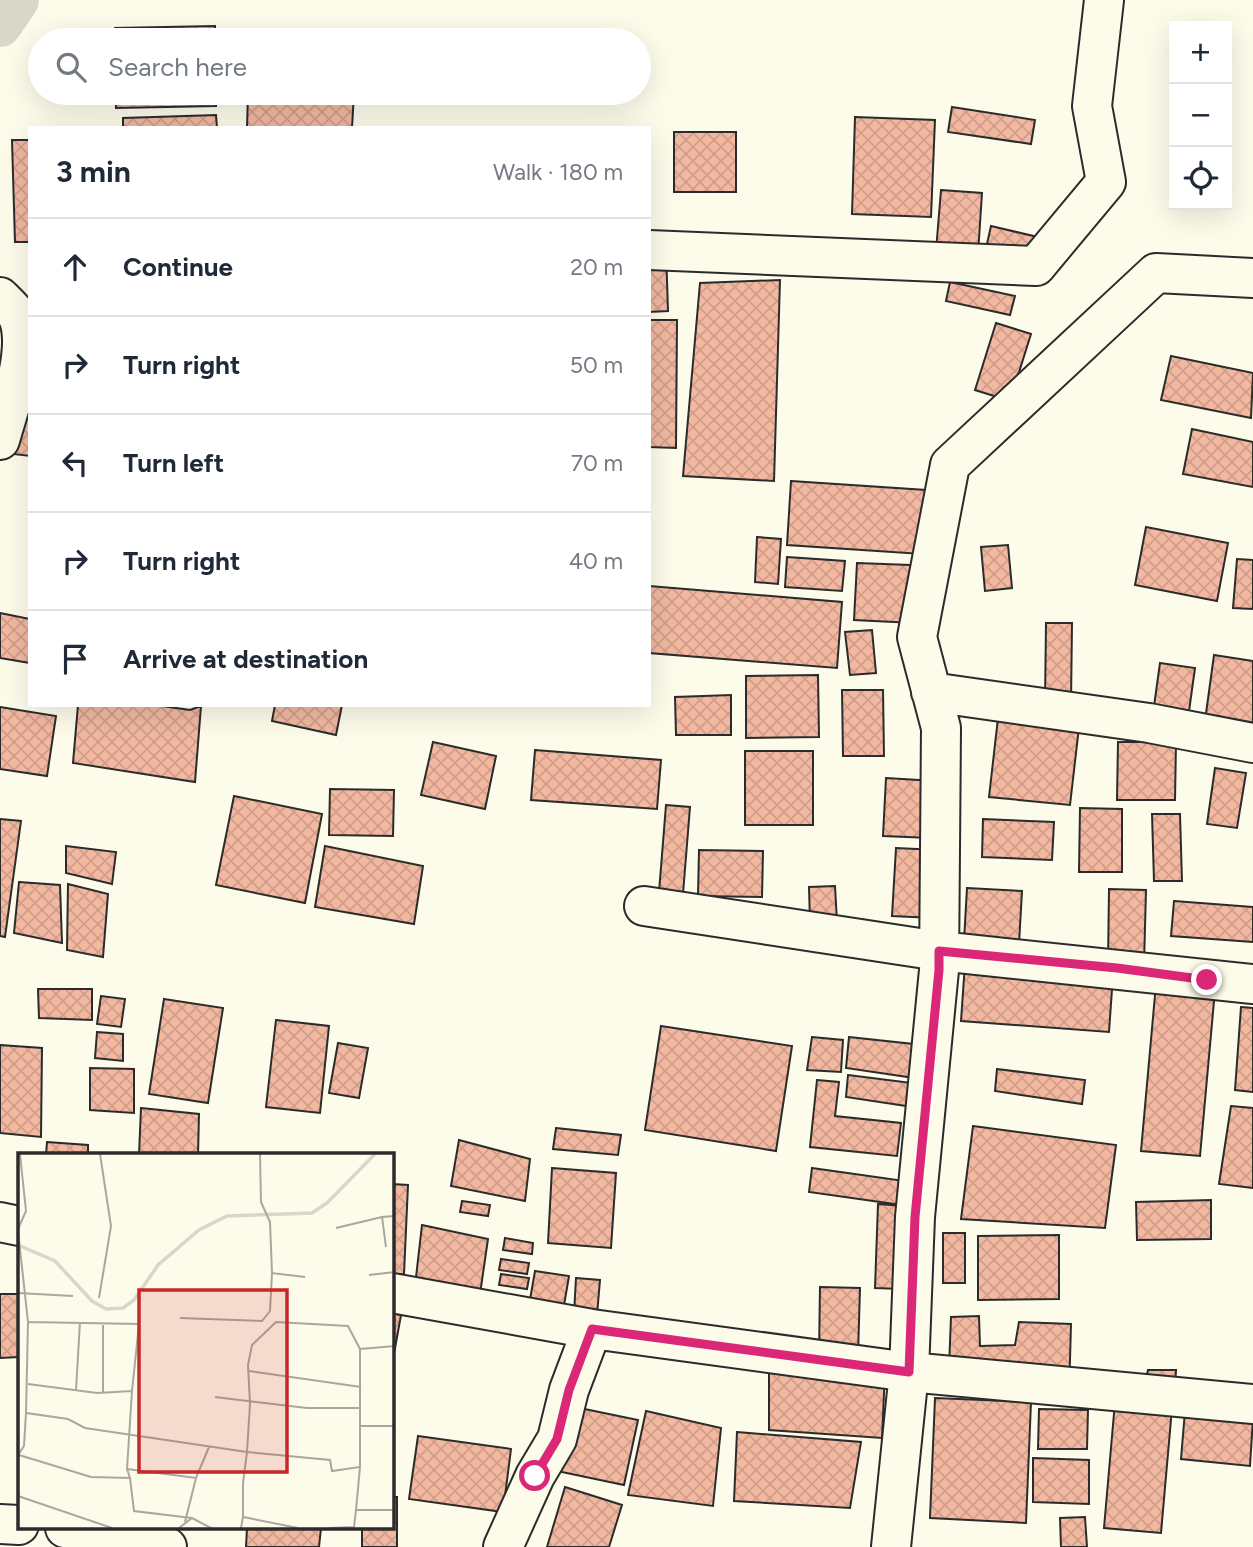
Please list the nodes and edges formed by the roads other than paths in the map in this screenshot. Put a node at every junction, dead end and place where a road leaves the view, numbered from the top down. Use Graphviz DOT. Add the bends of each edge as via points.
graph roads {
  1 [pos="1104,0"];
  2 [pos="651,250"];
  3 [pos="1253,278"];
  4 [pos="0,297"];
  5 [pos="0,440"];
  6 [pos="932,692"];
  7 [pos="1253,743"];
  8 [pos="644,906"];
  9 [pos="939,951"];
  10 [pos="1253,984"];
  11 [pos="0,1222"];
  12 [pos="18,1226"];
  13 [pos="394,1293"];
  14 [pos="592,1329"];
  15 [pos="909,1372"];
  16 [pos="1253,1404"];
  17 [pos="0,1524"];
  18 [pos="18,1525"];
  19 [pos="76,1530"];
  20 [pos="167,1547"];
  21 [pos="503,1547"];
  22 [pos="891,1547"];
  1 -- 2 [label="street" via="1092,106 1105,182 1036,266"];
  3 -- 6 [label="street" via="1156,273 950,465 916,637"];
  4 -- 5 [label="street" via="17,315 22,333 18,373"];
  6 -- 7 [label="street"];
  6 -- 9 [label="street" via="941,728"];
  8 -- 9 [label="street"];
  9 -- 10 [label="street"];
  9 -- 15 [label="street" via="915,1217"];
  11 -- 12 [label="street"];
  13 -- 14 [label="street"];
  14 -- 15 [label="street"];
  14 -- 21 [label="street" via="557,1439"];
  15 -- 16 [label="street"];
  15 -- 22 [label="street"];
  17 -- 18 [label="street"];
  19 -- 20 [label="street"];
}
